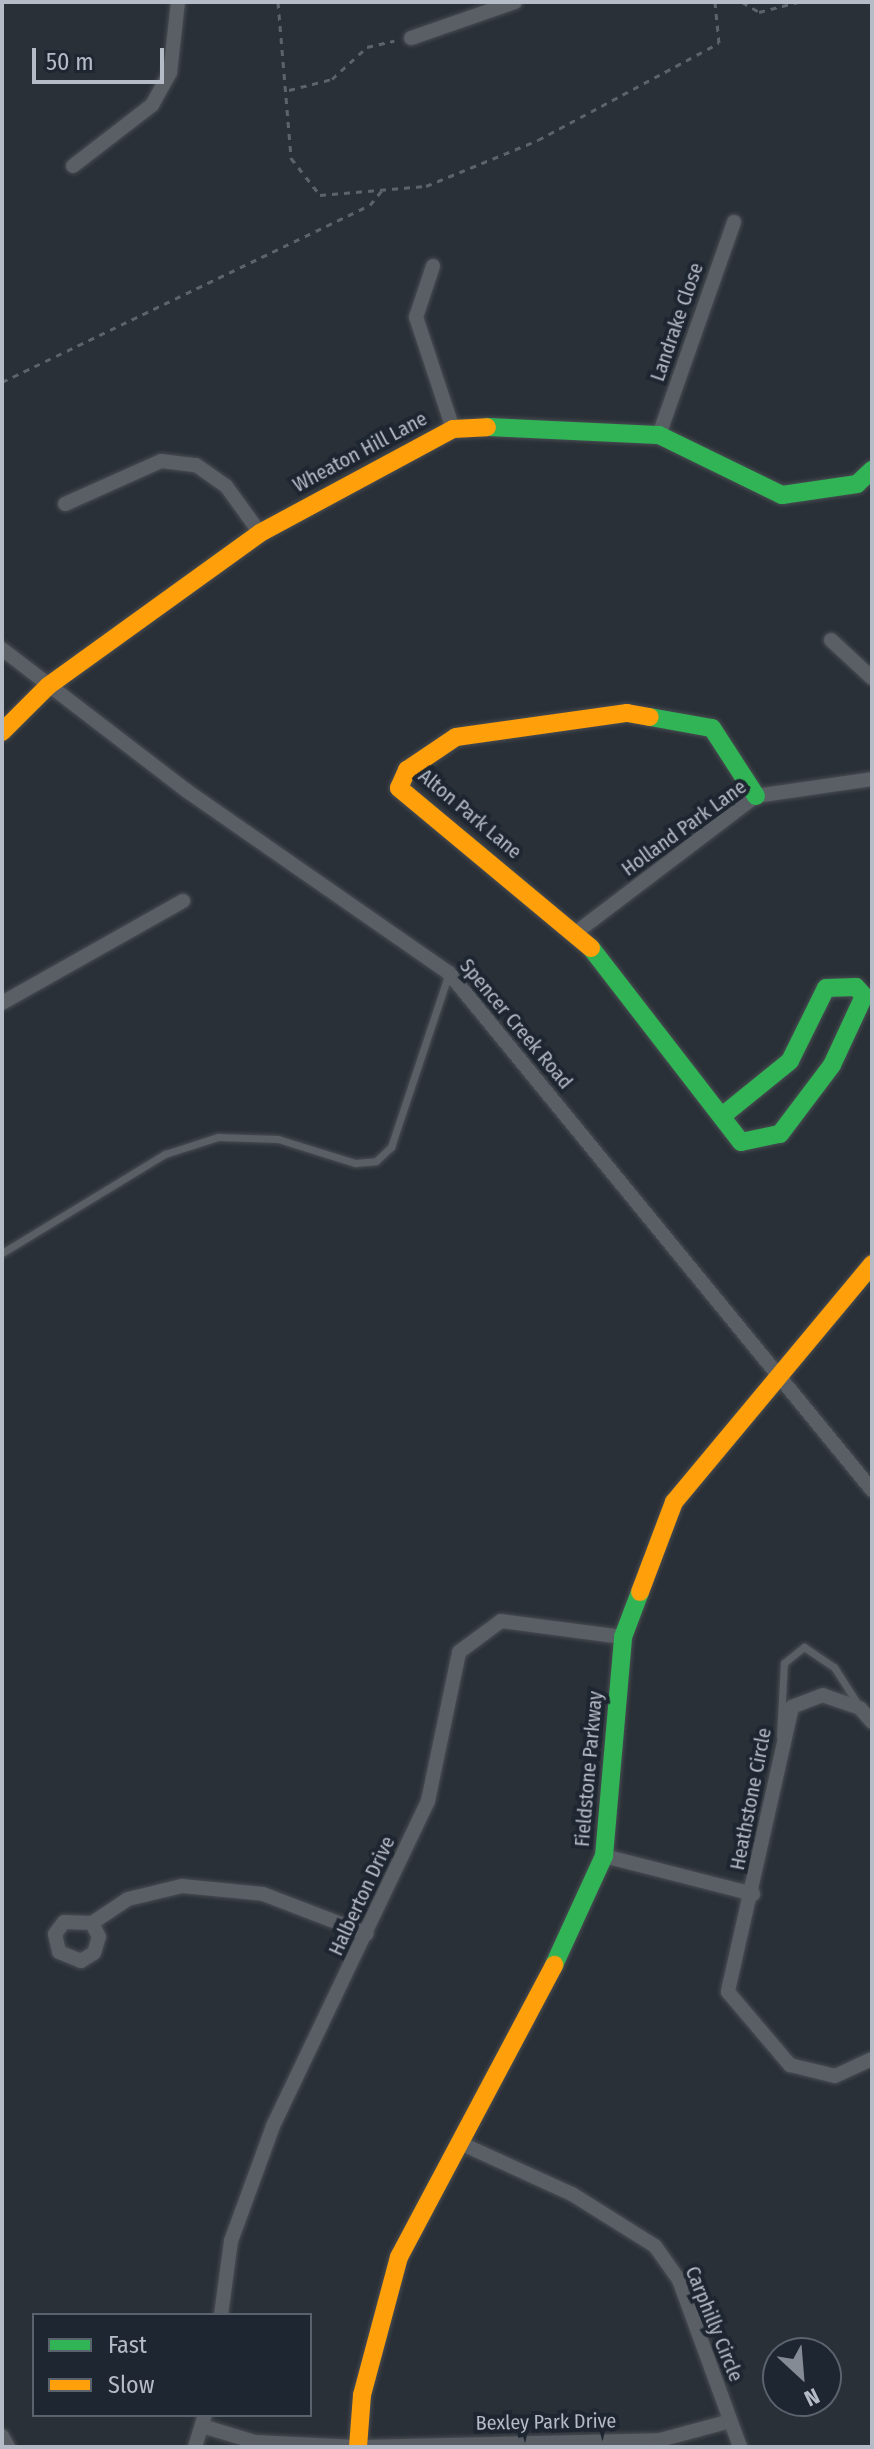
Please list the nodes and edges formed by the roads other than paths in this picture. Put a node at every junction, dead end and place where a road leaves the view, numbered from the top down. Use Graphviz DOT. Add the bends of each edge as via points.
graph roads {
  1 [pos="178,2"];
  2 [pos="515,2"];
  3 [pos="411,38"];
  4 [pos="73,166"];
  5 [pos="734,222"];
  6 [pos="433,266"];
  7 [pos="453,429"];
  8 [pos="659,435"];
  9 [pos="872,470"];
  10 [pos="65,504"];
  11 [pos="260,533"];
  12 [pos="831,640"];
  13 [pos="2,649"];
  14 [pos="872,678"];
  15 [pos="48,686"];
  16 [pos="2,732"];
  17 [pos="872,779"];
  18 [pos="756,796"];
  19 [pos="183,901"];
  20 [pos="578,931"];
  21 [pos="449,973"];
  22 [pos="2,1003"];
  23 [pos="722,1116"];
  24 [pos="2,1253"];
  25 [pos="872,1264"];
  26 [pos="782,1373"];
  27 [pos="872,1490"];
  28 [pos="623,1637"];
  29 [pos="860,1708"];
  30 [pos="872,1722"];
  31 [pos="780,1736"];
  32 [pos="604,1856"];
  33 [pos="753,1894"];
  34 [pos="92,1923"];
  35 [pos="367,1934"];
  36 [pos="872,2059"];
  37 [pos="460,2143"];
  38 [pos="221,2313"];
  39 [pos="204,2420"];
  40 [pos="731,2421"];
  41 [pos="2,2436"];
  42 [pos="522,2445"];
  43 [pos="8,2447"];
  44 [pos="195,2447"];
  45 [pos="358,2447"];
  46 [pos="740,2447"];
  1 -- 4 [label="street" via="170,73 152,105"];
  2 -- 3 [label="street"];
  5 -- 8 [label="street, Landrake Close"];
  6 -- 7 [label="street" via="416,317"];
  7 -- 8 [label="street, Wheaton Hill Lane" via="532,424"];
  7 -- 11 [label="street, Wheaton Hill Lane"];
  8 -- 9 [label="street, Wheaton Hill Lane" via="782,495 857,484"];
  10 -- 11 [label="street" via="161,461 196,465 226,486"];
  11 -- 15 [label="street, Wheaton Hill Lane"];
  12 -- 14 [label="street"];
  13 -- 15 [label="street, Spencer Creek Road"];
  15 -- 16 [label="street, Wheaton Hill Lane"];
  15 -- 21 [label="street, Spencer Creek Road"];
  17 -- 18 [label="street, Holland Park Lane"];
  18 -- 20 [label="street, Holland Park Lane"];
  18 -- 20 [label="street, Alton Park Lane" via="712,728 627,713 456,737 407,770 399,788"];
  19 -- 22 [label="street"];
  20 -- 23 [label="street, Alton Park Lane"];
  21 -- 24 [label="lane" via="391,1147 376,1161 355,1163 278,1139 218,1137 165,1154"];
  21 -- 26 [label="street, Spencer Creek Road" via="601,1153 736,1331"];
  23 -- 23 [label="street, Alton Park Lane" via="790,1061 826,988 856,987 864,996 832,1065 780,1134 741,1142"];
  25 -- 26 [label="street, Fieldstone Parkway"];
  26 -- 27 [label="street, Spencer Creek Road"];
  26 -- 28 [label="street, Fieldstone Parkway" via="674,1502"];
  28 -- 32 [label="street, Fieldstone Parkway"];
  28 -- 35 [label="street, Halberton Drive" via="501,1621 459,1652 428,1801"];
  29 -- 30 [label="street"];
  29 -- 31 [label="street, Heathstone Circle" via="823,1695 792,1707"];
  29 -- 31 [label="lane" via="834,1667 804,1647 784,1663"];
  31 -- 33 [label="street, Heathstone Circle"];
  32 -- 33 [label="street, Heathstone Circle"];
  32 -- 37 [label="street, Fieldstone Parkway" via="583,1911"];
  33 -- 36 [label="street, Heathstone Circle" via="728,1992 751,2027 790,2065 835,2076"];
  34 -- 35 [label="street" via="128,1899 217,1885 263,1894"];
  35 -- 38 [label="street, Halberton Drive" via="273,2126 231,2241"];
  37 -- 40 [label="street, Carphilly Circle" via="572,2194 655,2246 679,2280"];
  37 -- 45 [label="street, Fieldstone Parkway" via="399,2257 362,2395"];
  39 -- 44 [label="street"];
  39 -- 45 [label="street, Bexley Park Drive" via="255,2442"];
  40 -- 42 [label="street, Bexley Park Drive" via="660,2440"];
  40 -- 46 [label="street, Carphilly Circle"];
  41 -- 43 [label="street"];
  42 -- 45 [label="street, Bexley Park Drive"];
}
